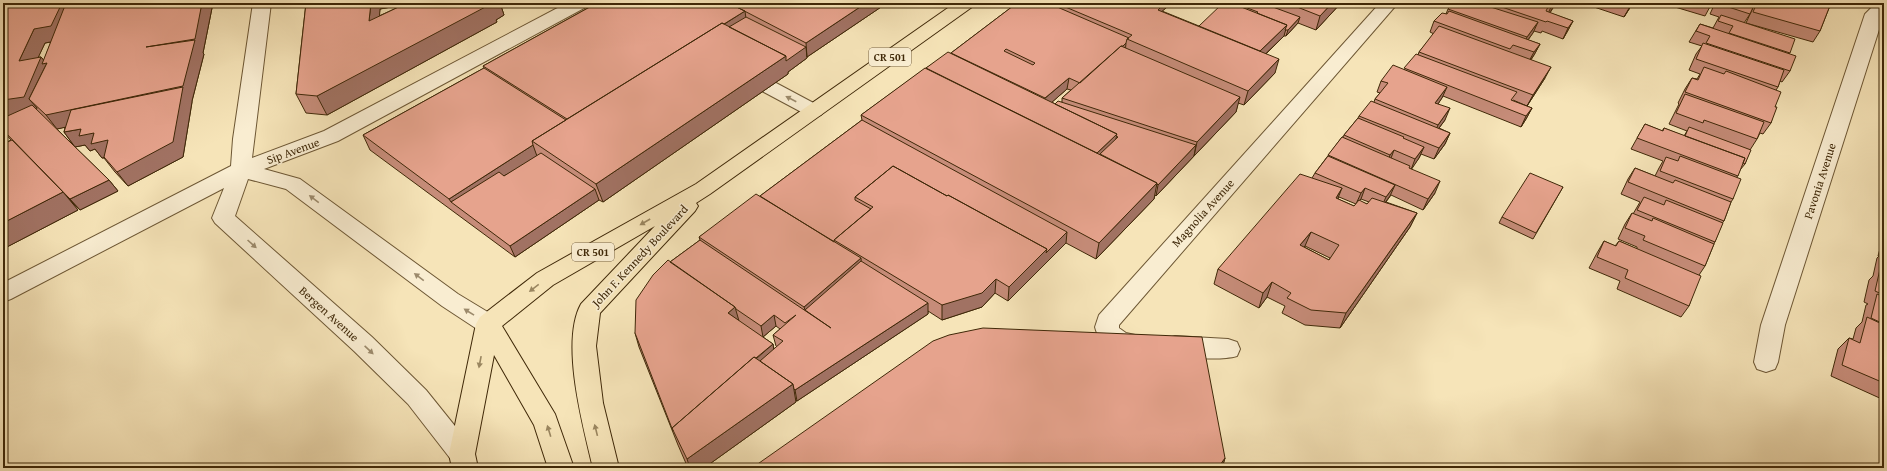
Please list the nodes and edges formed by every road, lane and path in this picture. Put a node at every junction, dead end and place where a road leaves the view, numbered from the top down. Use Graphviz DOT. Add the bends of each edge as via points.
graph roads {
  1 [pos="262,3"];
  2 [pos="580,3"];
  3 [pos="966,3"];
  4 [pos="1389,3"];
  5 [pos="1884,5"];
  6 [pos="769,87"];
  7 [pos="814,111"];
  8 [pos="241,170"];
  9 [pos="703,189"];
  10 [pos="3,293"];
  11 [pos="488,324"];
  12 [pos="1228,349"];
  13 [pos="1766,362"];
  14 [pos="464,461"];
  15 [pos="561,468"];
  16 [pos="606,468"];
  1 -- 8 [label="street, Bergen Avenue"];
  2 -- 8 [label="street, Sip Avenue" via="331,136"];
  3 -- 7 [label="main road, John F. Kennedy Boulevard / CR 501"];
  4 -- 12 [label="street, Magnolia Avenue" via="1106,322 1107,333 1131,344"];
  5 -- 13 [label="street, Pavonia Avenue" via="1874,14 1773,325"];
  7 -- 6 [label="street, one-way"];
  7 -- 9 [label="main road, John F. Kennedy Boulevard / CR 501"];
  8 -- 10 [label="street, Sip Avenue"];
  11 -- 8 [label="street, one-way" via="450,300 294,184"];
  8 -- 14 [label="street, Bergen Avenue, one-way" via="223,218 363,344 417,397"];
  9 -- 11 [label="main road, John F. Kennedy Boulevard / CR 501, one-way" via="545,279"];
  16 -- 9 [label="main road, John F. Kennedy Boulevard / CR 501, one-way" via="590,403 584,346 589,310"];
  11 -- 14 [label="main road, one-way"];
  15 -- 11 [label="main road, one-way" via="546,422"];
}
